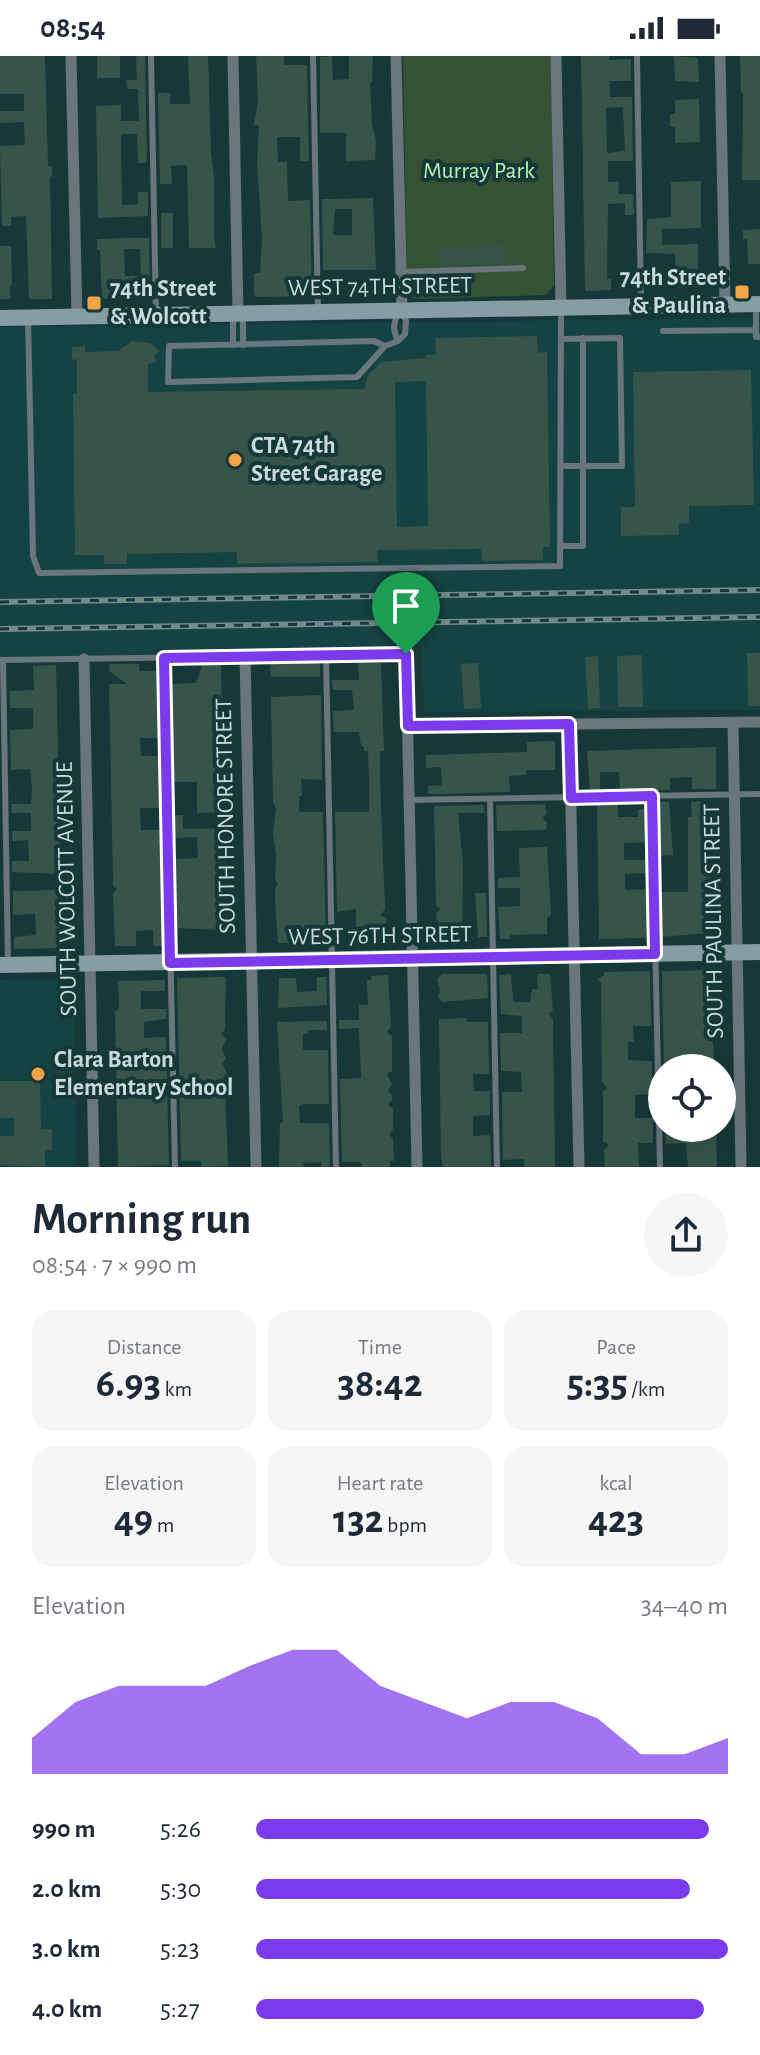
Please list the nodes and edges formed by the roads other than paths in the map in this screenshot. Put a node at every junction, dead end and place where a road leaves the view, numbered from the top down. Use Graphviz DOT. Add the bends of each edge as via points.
graph roads {
  1 [pos="71,56"];
  2 [pos="151,56"];
  3 [pos="233,56"];
  4 [pos="313,56"];
  5 [pos="396,56"];
  6 [pos="556,56"];
  7 [pos="637,56"];
  8 [pos="720,56"];
  9 [pos="523,268"];
  10 [pos="401,272"];
  11 [pos="725,304"];
  12 [pos="758,304"];
  13 [pos="641,306"];
  14 [pos="561,307"];
  15 [pos="402,310"];
  16 [pos="318,312"];
  17 [pos="238,314"];
  18 [pos="156,315"];
  19 [pos="77,317"];
  20 [pos="0,318"];
  21 [pos="28,318"];
  22 [pos="756,330"];
  23 [pos="663,331"];
  24 [pos="760,337"];
  25 [pos="583,338"];
  26 [pos="561,339"];
  27 [pos="398,341"];
  28 [pos="233,345"];
  29 [pos="243,345"];
  30 [pos="385,346"];
  31 [pos="560,466"];
  32 [pos="583,466"];
  33 [pos="560,546"];
  34 [pos="406,654"];
  35 [pos="326,655"];
  36 [pos="245,656"];
  37 [pos="164,658"];
  38 [pos="84,659"];
  39 [pos="2,660"];
  40 [pos="760,722"];
  41 [pos="733,723"];
  42 [pos="569,724"];
  43 [pos="408,726"];
  44 [pos="760,794"];
  45 [pos="734,795"];
  46 [pos="652,796"];
  47 [pos="571,798"];
  48 [pos="490,799"];
  49 [pos="410,800"];
  50 [pos="760,952"];
  51 [pos="737,953"];
  52 [pos="655,954"];
  53 [pos="574,956"];
  54 [pos="493,958"];
  55 [pos="413,959"];
  56 [pos="332,960"];
  57 [pos="252,962"];
  58 [pos="170,963"];
  59 [pos="90,964"];
  60 [pos="4,965"];
  61 [pos="94,1167"];
  62 [pos="175,1167"];
  63 [pos="256,1167"];
  64 [pos="336,1167"];
  65 [pos="417,1167"];
  66 [pos="497,1167"];
  67 [pos="579,1167"];
  68 [pos="660,1167"];
  69 [pos="741,1167"];
  1 -- 19 [label="street"];
  2 -- 18 [label="lane"];
  3 -- 17 [label="street"];
  4 -- 16 [label="lane"];
  5 -- 10 [label="street"];
  6 -- 14 [label="street"];
  7 -- 13 [label="lane"];
  8 -- 11 [label="street"];
  9 -- 10 [label="lane"];
  10 -- 15 [label="street"];
  11 -- 12 [label="street, WEST 74TH STREET"];
  11 -- 13 [label="street, WEST 74TH STREET"];
  12 -- 22 [label="lane"];
  13 -- 14 [label="street, WEST 74TH STREET"];
  14 -- 15 [label="street, WEST 74TH STREET"];
  14 -- 26 [label="lane"];
  15 -- 16 [label="street, WEST 74TH STREET"];
  15 -- 27 [label="lane" via="405,334"];
  15 -- 27 [label="lane" via="394,320"];
  16 -- 17 [label="street, WEST 74TH STREET"];
  17 -- 18 [label="street, WEST 74TH STREET"];
  17 -- 28 [label="lane"];
  17 -- 29 [label="lane"];
  18 -- 19 [label="street, WEST 74TH STREET"];
  19 -- 21 [label="street, WEST 74TH STREET"];
  20 -- 21 [label="street, WEST 74TH STREET"];
  21 -- 33 [label="lane" via="33,556 39,573 560,566"];
  22 -- 23 [label="lane"];
  22 -- 24 [label="lane"];
  25 -- 26 [label="lane"];
  25 -- 32 [label="lane"];
  25 -- 32 [label="lane" via="620,338 622,466"];
  26 -- 31 [label="lane"];
  27 -- 30 [label="lane"];
  28 -- 29 [label="lane"];
  28 -- 30 [label="lane" via="169,346 168,382 357,377"];
  29 -- 30 [label="lane" via="374,341"];
  31 -- 32 [label="lane"];
  31 -- 33 [label="lane"];
  32 -- 33 [label="lane" via="583,546"];
  34 -- 35 [label="lane"];
  34 -- 43 [label="street"];
  35 -- 36 [label="lane"];
  35 -- 56 [label="lane"];
  36 -- 37 [label="lane"];
  36 -- 57 [label="street, SOUTH HONORE STREET"];
  37 -- 38 [label="lane"];
  37 -- 58 [label="lane"];
  38 -- 39 [label="lane"];
  38 -- 59 [label="street, SOUTH WOLCOTT AVENUE"];
  39 -- 60 [label="lane"];
  40 -- 41 [label="street"];
  41 -- 42 [label="street"];
  41 -- 45 [label="street, SOUTH PAULINA STREET"];
  42 -- 43 [label="street"];
  42 -- 47 [label="street"];
  43 -- 49 [label="street"];
  44 -- 45 [label="lane"];
  45 -- 46 [label="lane"];
  45 -- 51 [label="street, SOUTH PAULINA STREET"];
  46 -- 47 [label="lane"];
  46 -- 52 [label="lane"];
  47 -- 48 [label="lane"];
  47 -- 53 [label="street"];
  48 -- 49 [label="lane"];
  48 -- 54 [label="lane"];
  49 -- 55 [label="street"];
  50 -- 51 [label="street, WEST 76TH STREET"];
  51 -- 52 [label="street, WEST 76TH STREET"];
  51 -- 69 [label="street, SOUTH PAULINA STREET"];
  52 -- 53 [label="street, WEST 76TH STREET"];
  52 -- 68 [label="lane"];
  53 -- 54 [label="street, WEST 76TH STREET"];
  53 -- 67 [label="street"];
  54 -- 55 [label="street, WEST 76TH STREET"];
  54 -- 66 [label="lane"];
  55 -- 56 [label="street, WEST 76TH STREET"];
  55 -- 65 [label="street"];
  56 -- 57 [label="street, WEST 76TH STREET"];
  56 -- 64 [label="lane"];
  57 -- 58 [label="street, WEST 76TH STREET"];
  57 -- 63 [label="street, SOUTH HONORE STREET"];
  58 -- 59 [label="street, WEST 76TH STREET"];
  58 -- 62 [label="lane"];
  59 -- 60 [label="street, WEST 76TH STREET"];
  59 -- 61 [label="street, SOUTH WOLCOTT AVENUE"];
}
